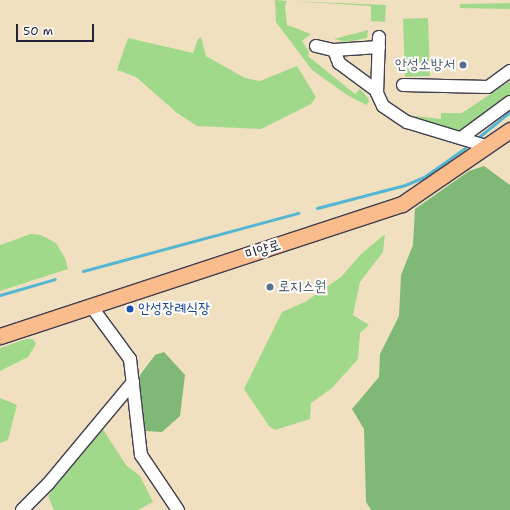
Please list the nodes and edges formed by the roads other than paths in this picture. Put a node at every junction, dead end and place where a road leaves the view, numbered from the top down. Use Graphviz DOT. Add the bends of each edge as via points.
graph roads {
  1 [pos="316,46"];
  2 [pos="334,50"];
  3 [pos="510,71"];
  4 [pos="403,85"];
  5 [pos="377,91"];
  6 [pos="510,102"];
  7 [pos="510,130"];
  8 [pos="461,138"];
  9 [pos="486,146"];
  10 [pos="91,306"];
  11 [pos="0,336"];
  12 [pos="133,382"];
  13 [pos="22,510"];
  14 [pos="178,510"];
  1 -- 2 [label="street"];
  2 -- 5 [label="street" via="339,63"];
  2 -- 5 [label="street" via="379,42"];
  3 -- 4 [label="street" via="488,87"];
  5 -- 8 [label="street" via="383,106 407,122"];
  6 -- 8 [label="street"];
  7 -- 9 [label="main road, 미양로"];
  8 -- 9 [label="street"];
  9 -- 10 [label="main road, 미양로" via="402,204"];
  10 -- 11 [label="main road, 미양로"];
  10 -- 12 [label="street" via="130,359"];
  12 -- 13 [label="street" via="48,484"];
  12 -- 14 [label="street" via="141,456"];
}
